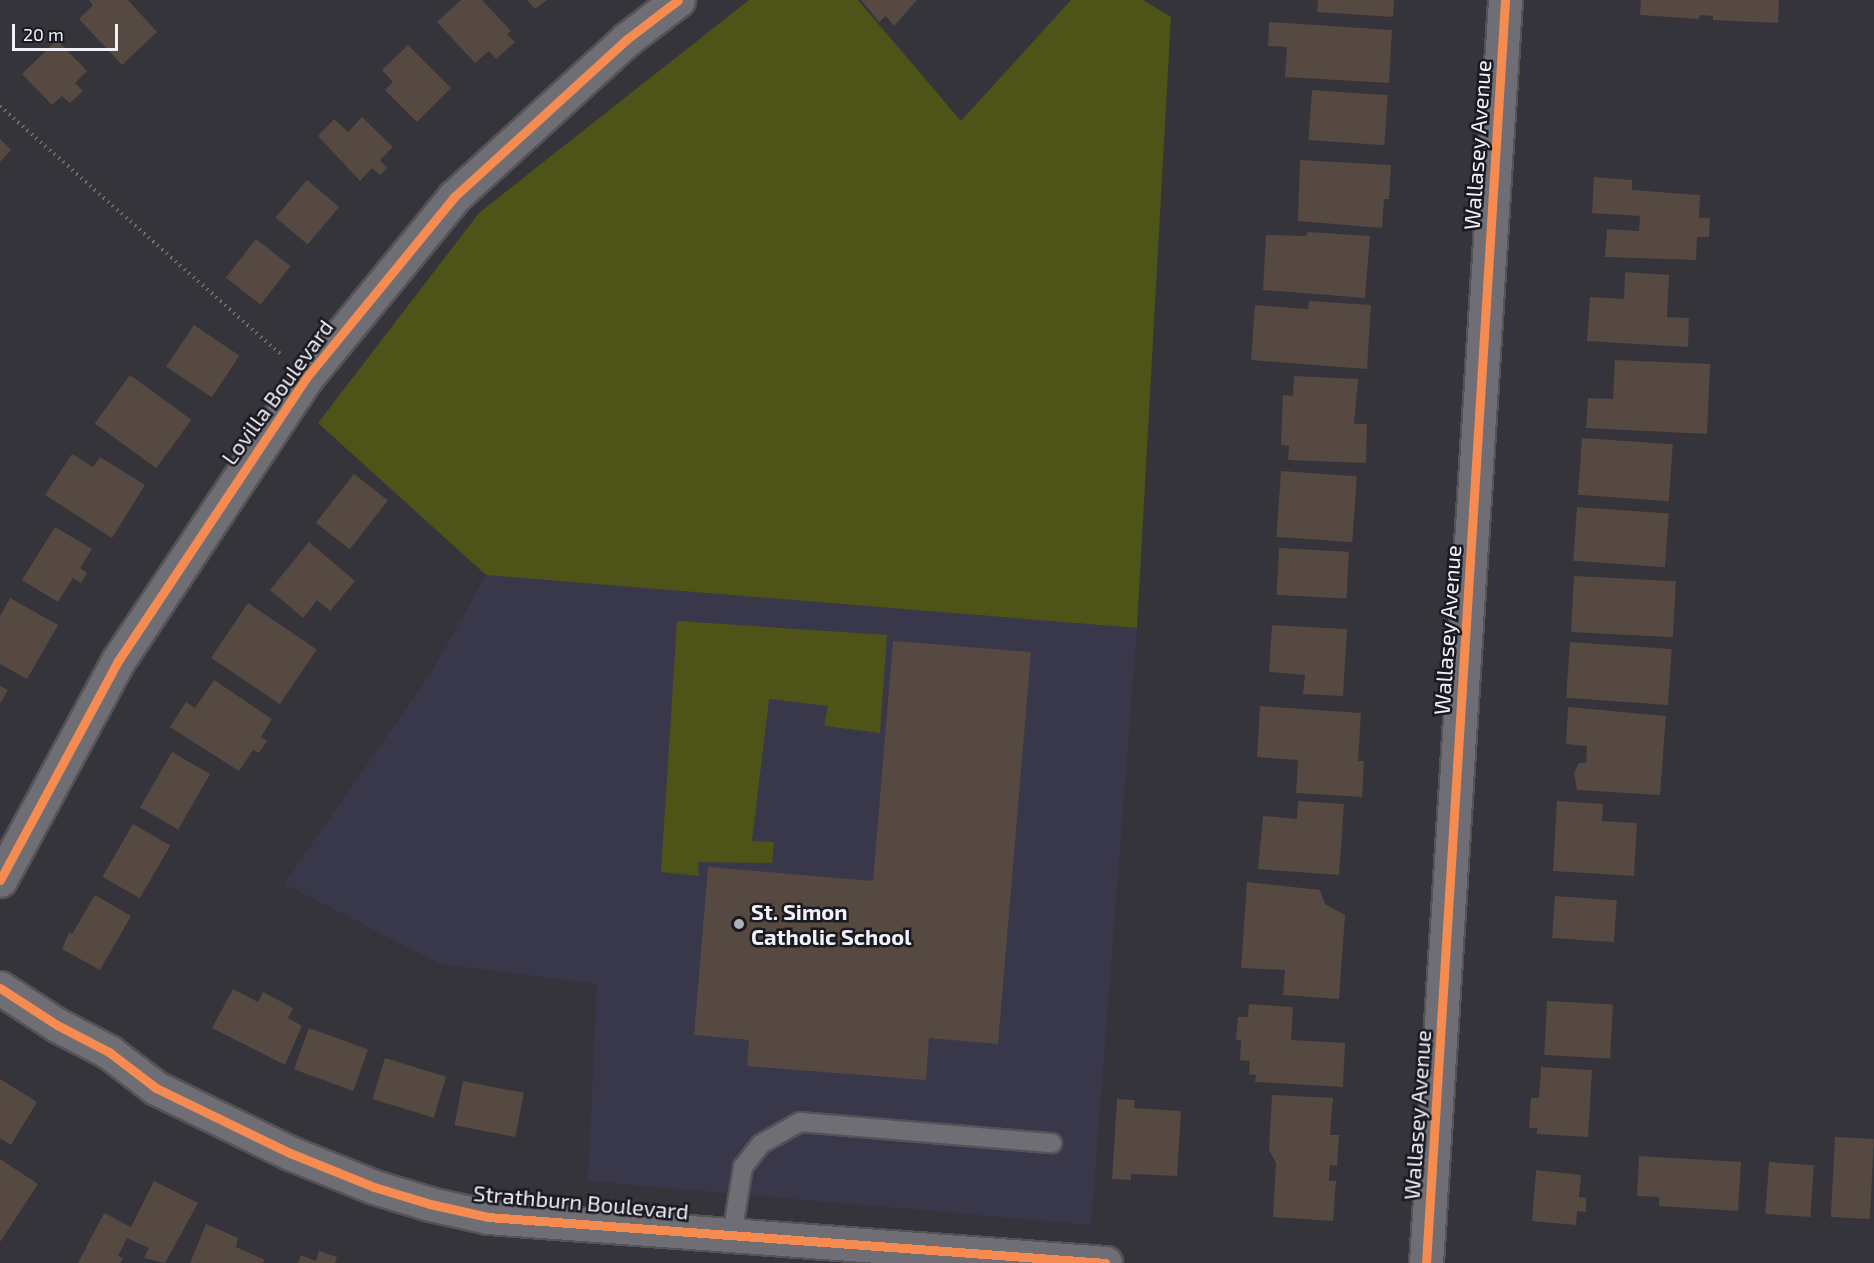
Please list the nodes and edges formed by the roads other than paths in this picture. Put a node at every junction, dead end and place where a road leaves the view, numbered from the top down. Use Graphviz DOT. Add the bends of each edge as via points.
graph roads {
  1 [pos="678,0"];
  2 [pos="1505,0"];
  3 [pos="0,880"];
  4 [pos="0,988"];
  5 [pos="1052,1143"];
  6 [pos="732,1234"];
  7 [pos="864,1253"];
  8 [pos="1105,1263"];
  9 [pos="1426,1263"];
  1 -- 3 [label="street, Lovilla Boulevard" via="627,39 454,197 306,378 118,662"];
  2 -- 9 [label="street, Wallasey Avenue"];
  4 -- 6 [label="street, Strathburn Boulevard" via="57,1025 109,1052 156,1088 290,1154 374,1187 488,1216"];
  5 -- 6 [label="lane" via="800,1122 761,1144 743,1167"];
  6 -- 7 [label="street, Strathburn Boulevard"];
  7 -- 8 [label="street, Strathburn Boulevard"];
}
